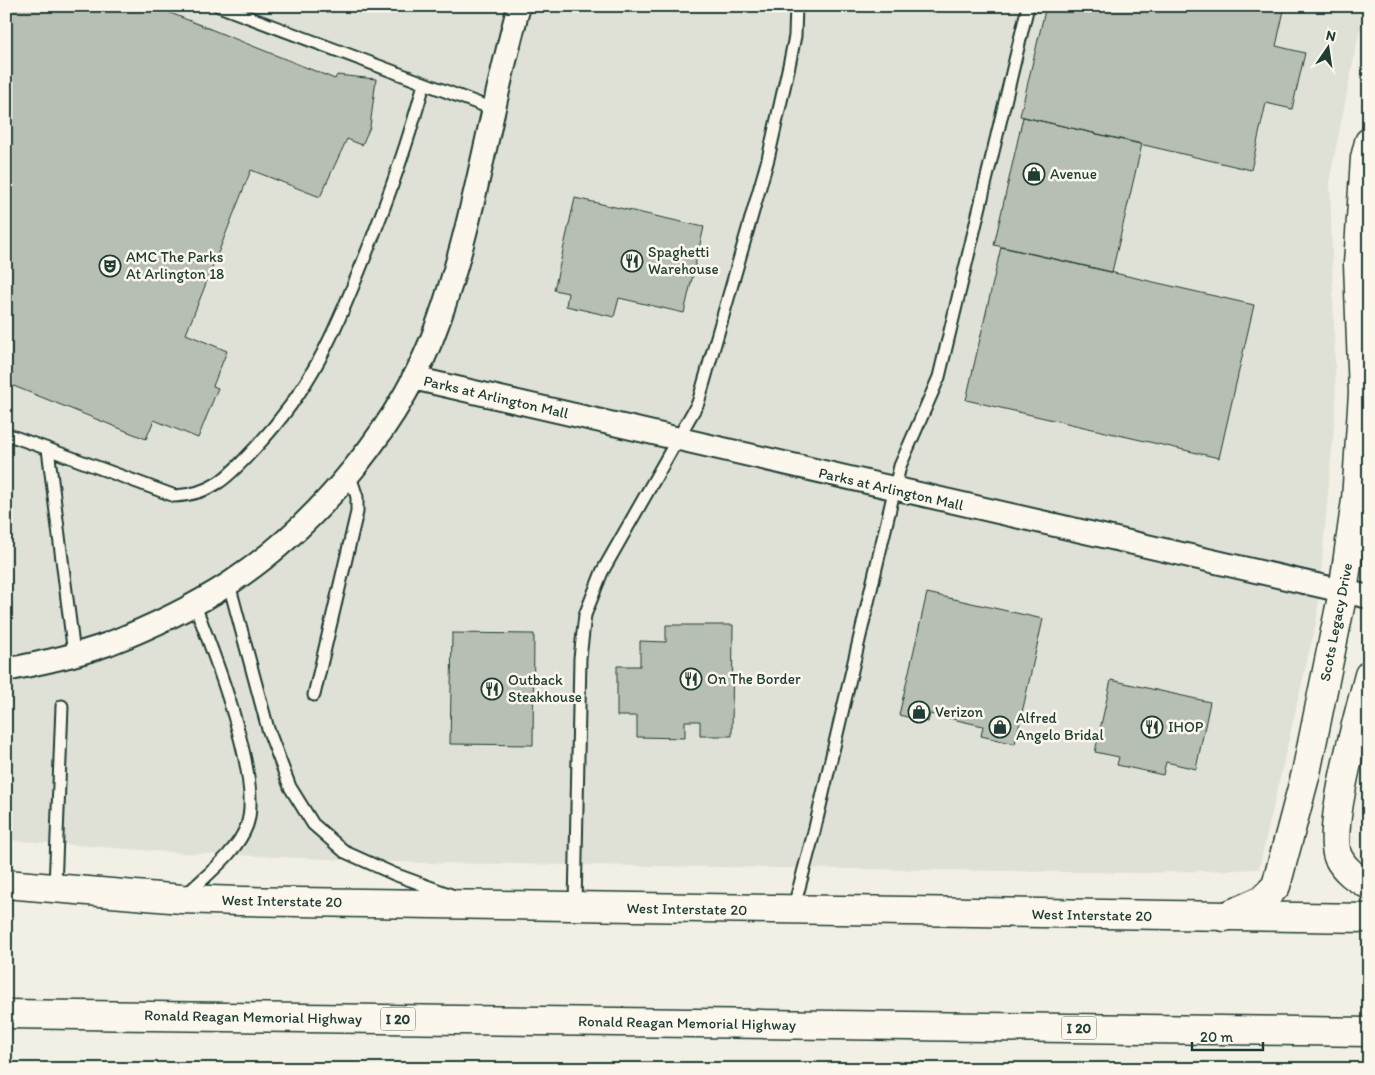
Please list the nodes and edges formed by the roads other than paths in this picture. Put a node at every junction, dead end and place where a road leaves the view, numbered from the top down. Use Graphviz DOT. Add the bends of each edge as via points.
graph roads {
  1 [pos="219,6"];
  2 [pos="519,6"];
  3 [pos="796,6"];
  4 [pos="1028,6"];
  5 [pos="424,84"];
  6 [pos="493,109"];
  7 [pos="1369,142"];
  8 [pos="413,378"];
  9 [pos="6,434"];
  10 [pos="678,439"];
  11 [pos="48,449"];
  12 [pos="349,473"];
  13 [pos="895,490"];
  14 [pos="229,584"];
  15 [pos="1356,595"];
  16 [pos="194,603"];
  17 [pos="74,654"];
  18 [pos="6,670"];
  19 [pos="1369,675"];
  20 [pos="314,695"];
  21 [pos="62,706"];
  22 [pos="6,884"];
  23 [pos="1369,885"];
  24 [pos="55,888"];
  25 [pos="182,899"];
  26 [pos="479,905"];
  27 [pos="575,906"];
  28 [pos="793,911"];
  29 [pos="1224,917"];
  30 [pos="1369,918"];
  31 [pos="6,1014"];
  32 [pos="1369,1032"];
  1 -- 5 [label="lane"];
  2 -- 6 [label="street, Parks at Arlington Mall"];
  3 -- 10 [label="lane" via="795,36 765,166 709,370 698,403"];
  4 -- 13 [label="lane" via="939,377 900,466"];
  5 -- 6 [label="lane"];
  5 -- 11 [label="lane" via="379,222 330,342 288,410 238,466 211,488 194,495 175,496"];
  6 -- 8 [label="street, Parks at Arlington Mall" via="462,245 439,322"];
  7 -- 15 [label="main road, Scots Legacy Drive" via="1365,158 1358,264 1363,393 1356,500"];
  8 -- 10 [label="street, Parks at Arlington Mall"];
  8 -- 12 [label="street, Parks at Arlington Mall" via="377,438"];
  9 -- 11 [label="lane"];
  10 -- 13 [label="street, Parks at Arlington Mall"];
  10 -- 27 [label="lane" via="602,572 586,615 580,658"];
  11 -- 17 [label="lane"];
  12 -- 14 [label="street, Parks at Arlington Mall" via="302,525"];
  12 -- 20 [label="lane" via="357,497 357,512"];
  13 -- 15 [label="street, Parks at Arlington Mall"];
  13 -- 28 [label="lane"];
  14 -- 16 [label="street, Parks at Arlington Mall"];
  14 -- 26 [label="lane" via="268,729 290,787 312,824 345,852"];
  15 -- 29 [label="main road, Scots Legacy Drive" via="1276,886 1262,900"];
  16 -- 17 [label="street, Parks at Arlington Mall" via="114,641"];
  16 -- 25 [label="lane" via="216,658 248,771 252,801 247,825 238,842"];
  17 -- 18 [label="street, Parks at Arlington Mall"];
  19 -- 23 [label="main road" via="1343,779 1336,828 1338,855 1352,875"];
  21 -- 24 [label="lane"];
  22 -- 24 [label="main road, West Interstate 20"];
  24 -- 25 [label="main road, West Interstate 20"];
  25 -- 26 [label="main road, West Interstate 20"];
  26 -- 27 [label="main road, West Interstate 20"];
  27 -- 28 [label="main road, West Interstate 20"];
  28 -- 29 [label="main road, West Interstate 20"];
  29 -- 30 [label="main road, West Interstate 20"];
  31 -- 32 [label="main road, Ronald Reagan Memorial Highway / I 20"];
}
